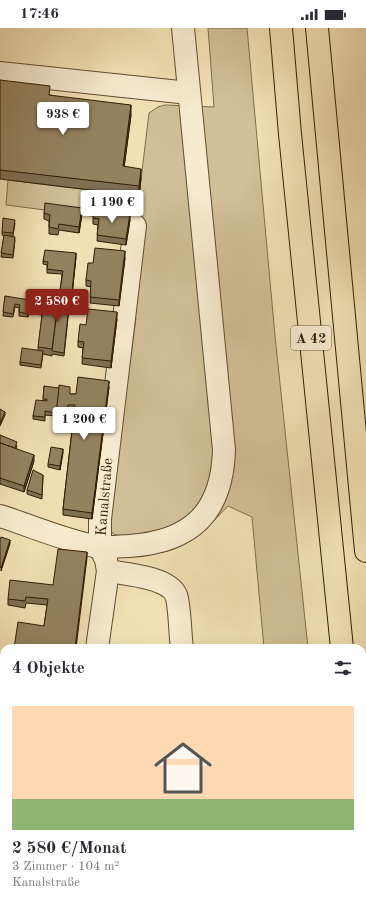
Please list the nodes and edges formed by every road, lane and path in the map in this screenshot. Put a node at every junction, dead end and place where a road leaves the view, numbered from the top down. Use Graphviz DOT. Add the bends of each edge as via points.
graph roads {
  1 [pos="183,28"];
  2 [pos="281,28"];
  3 [pos="317,28"];
  4 [pos="0,73"];
  5 [pos="189,92"];
  6 [pos="135,226"];
  7 [pos="0,516"];
  8 [pos="100,547"];
  9 [pos="366,551"];
  10 [pos="108,571"];
  11 [pos="98,644"];
  12 [pos="182,644"];
  13 [pos="342,644"];
  1 -- 5 [label="street"];
  2 -- 13 [label="highway, A 42"];
  3 -- 9 [label="highway, A 42"];
  4 -- 5 [label="street"];
  5 -- 8 [label="street" via="224,450 220,484 204,514 182,533 155,544"];
  6 -- 8 [label="street, Kanalstraße" via="100,518"];
  7 -- 8 [label="street"];
  8 -- 10 [label="street, Kanalstraße"];
  10 -- 11 [label="street, Kanalstraße"];
  10 -- 12 [label="street" via="161,582 171,587 177,596"];
}
